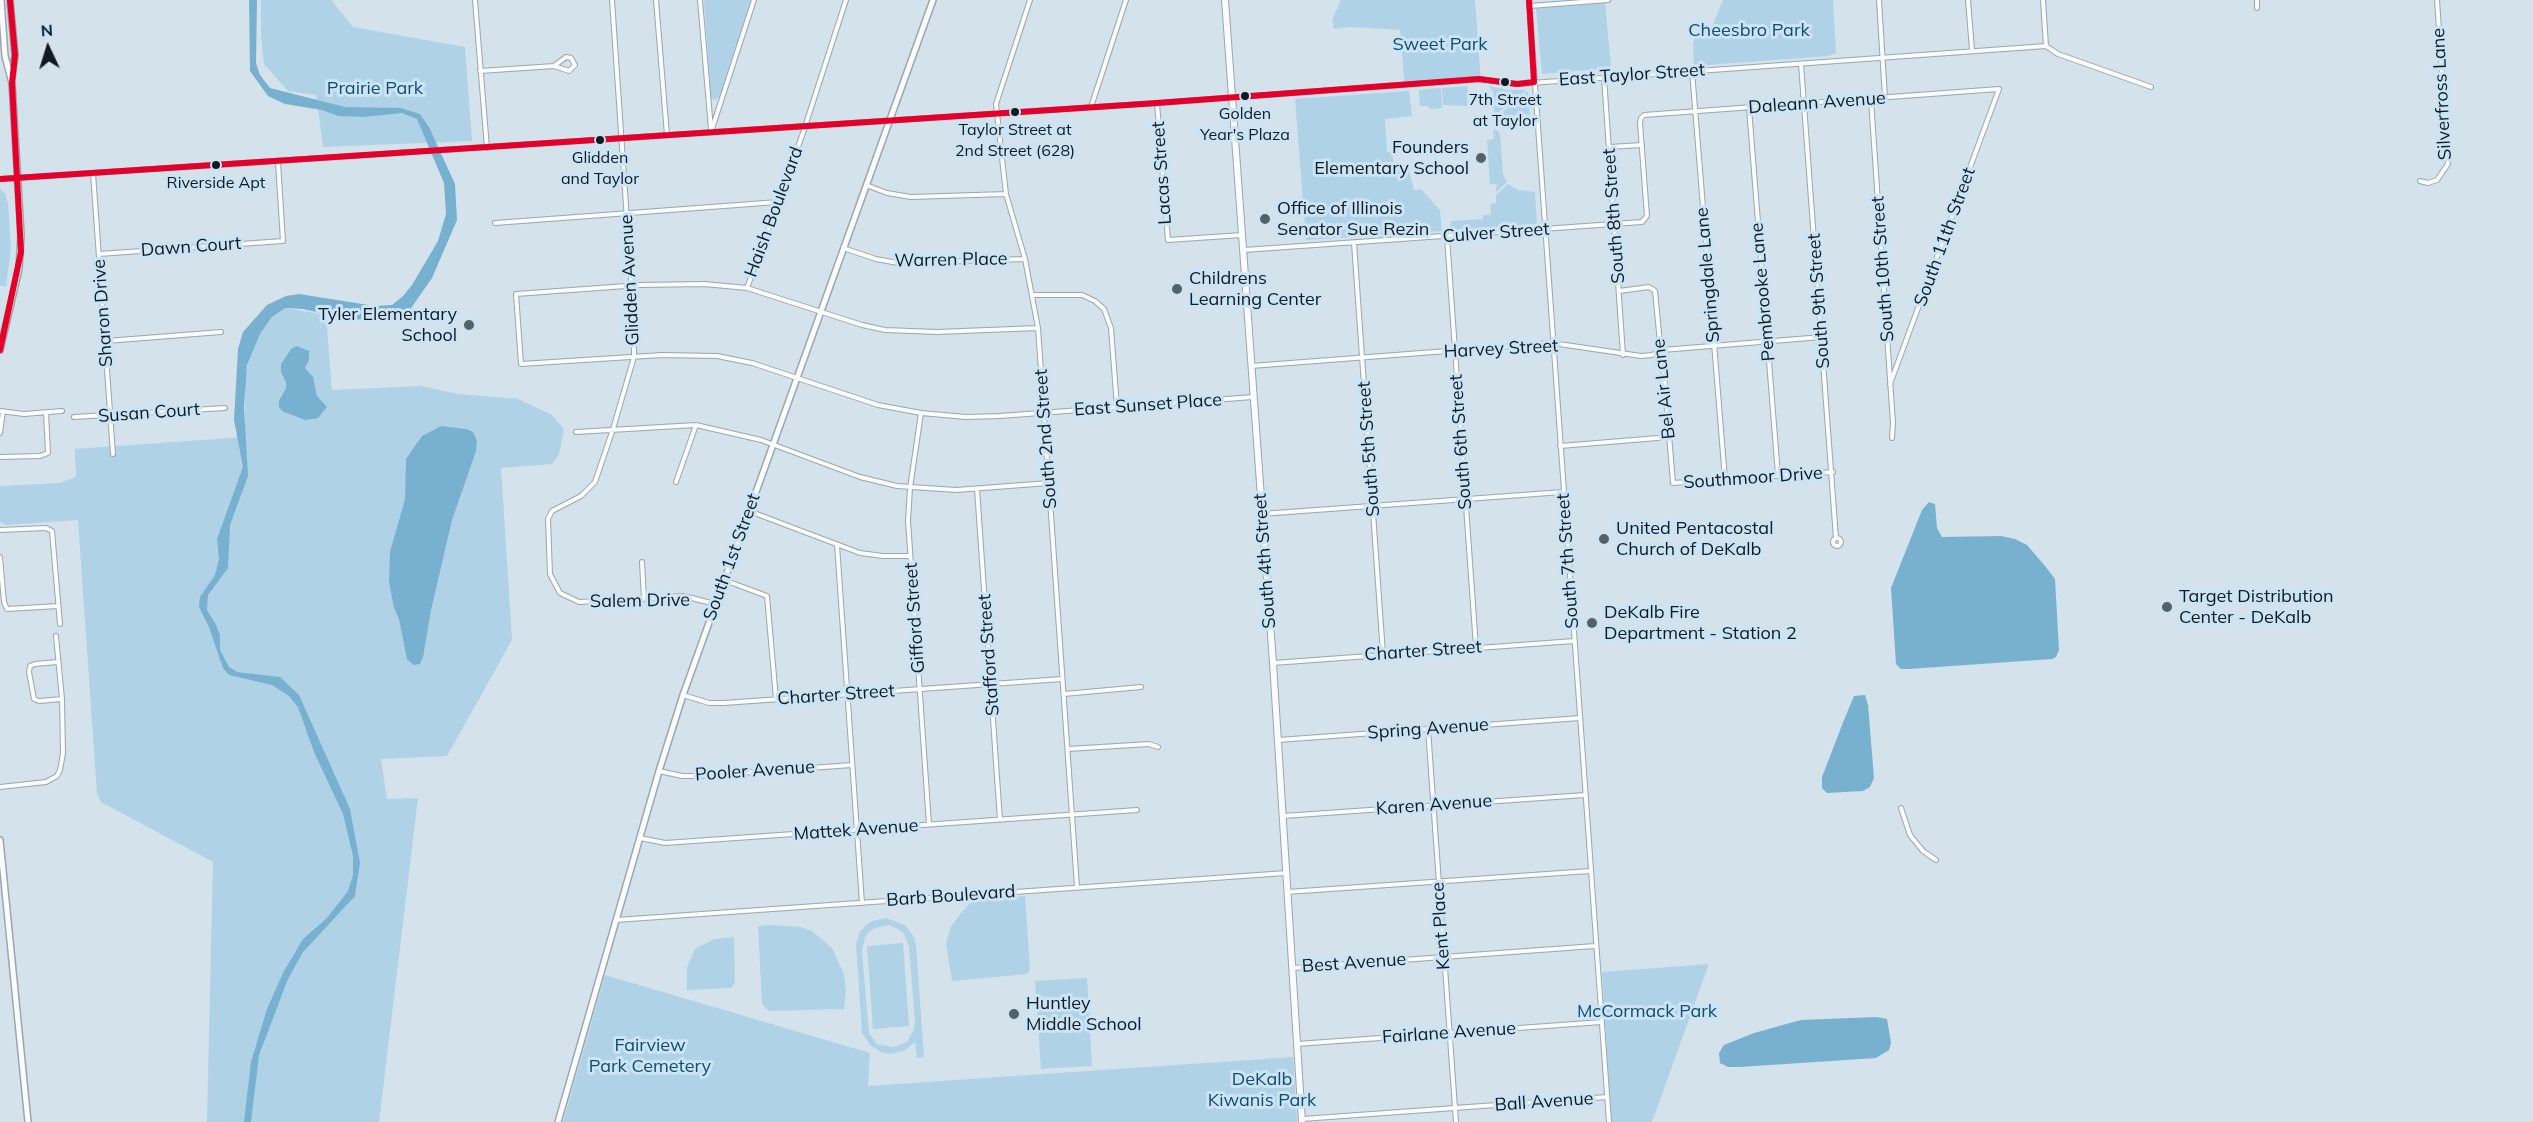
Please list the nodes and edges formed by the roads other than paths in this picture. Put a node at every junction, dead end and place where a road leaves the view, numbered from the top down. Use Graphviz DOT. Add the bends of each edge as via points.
graph roads {
  1 [pos="1,0"];
  2 [pos="10,0"];
  3 [pos="475,0"];
  4 [pos="612,0"];
  5 [pos="656,0"];
  6 [pos="700,0"];
  7 [pos="754,0"];
  8 [pos="846,0"];
  9 [pos="933,0"];
  10 [pos="1030,0"];
  11 [pos="1126,0"];
  12 [pos="1225,0"];
  13 [pos="1529,0"];
  14 [pos="1608,0"];
  15 [pos="1879,0"];
  16 [pos="1968,0"];
  17 [pos="2043,0"];
  18 [pos="2257,0"];
  19 [pos="2438,0"];
  20 [pos="1585,1"];
  21 [pos="1530,6"];
  22 [pos="2257,8"];
  23 [pos="2046,46"];
  24 [pos="1972,50"];
  25 [pos="1882,57"];
  26 [pos="1801,64"];
  27 [pos="554,66"];
  28 [pos="480,71"];
  29 [pos="1692,71"];
  30 [pos="1604,77"];
  31 [pos="1534,82"];
  32 [pos="12,83"];
  33 [pos="2151,87"];
  34 [pos="1999,89"];
  35 [pos="1232,97"];
  36 [pos="1885,98"];
  37 [pos="1871,100"];
  38 [pos="1157,103"];
  39 [pos="1804,104"];
  40 [pos="1091,107"];
  41 [pos="1749,108"];
  42 [pos="1694,112"];
  43 [pos="997,113"];
  44 [pos="890,120"];
  45 [pos="805,126"];
  46 [pos="711,132"];
  47 [pos="666,135"];
  48 [pos="622,138"];
  49 [pos="1642,145"];
  50 [pos="1609,147"];
  51 [pos="487,148"];
  52 [pos="278,162"];
  53 [pos="93,173"];
  54 [pos="18,178"];
  55 [pos="0,179"];
  56 [pos="2420,181"];
  57 [pos="866,185"];
  58 [pos="1006,194"];
  59 [pos="778,202"];
  60 [pos="626,214"];
  61 [pos="495,223"];
  62 [pos="1614,224"];
  63 [pos="1546,230"];
  64 [pos="1242,236"];
  65 [pos="1447,237"];
  66 [pos="1354,243"];
  67 [pos="843,248"];
  68 [pos="1243,250"];
  69 [pos="99,254"];
  70 [pos="1025,259"];
  71 [pos="632,286"];
  72 [pos="747,288"];
  73 [pos="1619,291"];
  74 [pos="1034,295"];
  75 [pos="820,312"];
  76 [pos="1038,328"];
  77 [pos="221,332"];
  78 [pos="1822,337"];
  79 [pos="105,341"];
  80 [pos="1767,341"];
  81 [pos="1552,343"];
  82 [pos="1713,346"];
  83 [pos="0,350"];
  84 [pos="1662,350"];
  85 [pos="1455,351"];
  86 [pos="1623,355"];
  87 [pos="634,357"];
  88 [pos="1362,358"];
  89 [pos="1251,366"];
  90 [pos="796,379"];
  91 [pos="1890,384"];
  92 [pos="1253,396"];
  93 [pos="1117,407"];
  94 [pos="225,408"];
  95 [pos="2,411"];
  96 [pos="62,411"];
  97 [pos="46,412"];
  98 [pos="921,413"];
  99 [pos="1044,413"];
  100 [pos="111,416"];
  101 [pos="74,417"];
  102 [pos="696,425"];
  103 [pos="613,429"];
  104 [pos="576,432"];
  105 [pos="0,433"];
  106 [pos="1670,437"];
  107 [pos="1892,438"];
  108 [pos="772,445"];
  109 [pos="1560,446"];
  110 [pos="113,454"];
  111 [pos="0,457"];
  112 [pos="1833,472"];
  113 [pos="1778,476"];
  114 [pos="1725,480"];
  115 [pos="676,482"];
  116 [pos="1049,483"];
  117 [pos="1674,483"];
  118 [pos="910,488"];
  119 [pos="977,489"];
  120 [pos="1563,492"];
  121 [pos="1465,499"];
  122 [pos="1373,506"];
  123 [pos="749,511"];
  124 [pos="1261,514"];
  125 [pos="0,530"];
  126 [pos="1836,538"];
  127 [pos="837,545"];
  128 [pos="910,556"];
  129 [pos="0,557"];
  130 [pos="642,562"];
  131 [pos="550,566"];
  132 [pos="724,580"];
  133 [pos="644,599"];
  134 [pos="715,604"];
  135 [pos="58,606"];
  136 [pos="60,624"];
  137 [pos="56,636"];
  138 [pos="1574,641"];
  139 [pos="1476,647"];
  140 [pos="1383,654"];
  141 [pos="58,663"];
  142 [pos="1273,663"];
  143 [pos="1062,679"];
  144 [pos="991,684"];
  145 [pos="1141,687"];
  146 [pos="920,689"];
  147 [pos="848,694"];
  148 [pos="1064,694"];
  149 [pos="683,695"];
  150 [pos="62,699"];
  151 [pos="776,699"];
  152 [pos="1580,718"];
  153 [pos="1428,729"];
  154 [pos="1277,740"];
  155 [pos="1158,747"];
  156 [pos="1068,749"];
  157 [pos="852,765"];
  158 [pos="658,771"];
  159 [pos="0,787"];
  160 [pos="1585,795"];
  161 [pos="1433,805"];
  162 [pos="1901,808"];
  163 [pos="1137,810"];
  164 [pos="1072,816"];
  165 [pos="1282,816"];
  166 [pos="1000,820"];
  167 [pos="929,824"];
  168 [pos="857,830"];
  169 [pos="640,838"];
  170 [pos="0,840"];
  171 [pos="1936,860"];
  172 [pos="1590,871"];
  173 [pos="1286,873"];
  174 [pos="1438,881"];
  175 [pos="1077,887"];
  176 [pos="1287,892"];
  177 [pos="862,903"];
  178 [pos="616,920"];
  179 [pos="1595,946"];
  180 [pos="1444,957"];
  181 [pos="1292,968"];
  182 [pos="1602,1022"];
  183 [pos="1449,1033"];
  184 [pos="1297,1044"];
  185 [pos="1607,1097"];
  186 [pos="1455,1108"];
  187 [pos="1302,1120"];
  188 [pos="28,1122"];
  189 [pos="558,1122"];
  190 [pos="1456,1122"];
  191 [pos="1609,1122"];
  1 -- 32 [label="street" via="5,56"];
  2 -- 32 [label="street" via="15,55"];
  3 -- 28 [label="street"];
  4 -- 48 [label="street, Glidden Avenue"];
  5 -- 47 [label="street"];
  6 -- 46 [label="street"];
  7 -- 46 [label="street"];
  8 -- 45 [label="street, Haish Boulevard"];
  9 -- 44 [label="street, South 1st Street"];
  10 -- 43 [label="street, South 2nd Street" via="996,104"];
  11 -- 40 [label="street"];
  12 -- 35 [label="main road, South 4th Street"];
  13 -- 21 [label="street, South 7th Street"];
  14 -- 20 [label="street"];
  15 -- 25 [label="street"];
  16 -- 24 [label="street"];
  17 -- 23 [label="street"];
  18 -- 22 [label="street"];
  19 -- 56 [label="street, Silverfross Lane" via="2449,159 2442,176 2432,182"];
  20 -- 21 [label="street"];
  21 -- 31 [label="street, South 7th Street"];
  23 -- 24 [label="street, East Taylor Street"];
  23 -- 33 [label="street" via="2062,56"];
  24 -- 25 [label="street, East Taylor Street"];
  25 -- 26 [label="street, East Taylor Street"];
  25 -- 36 [label="street"];
  26 -- 29 [label="street, East Taylor Street"];
  26 -- 39 [label="street, South 9th Street"];
  27 -- 27 [label="street" via="569,71 575,65 566,57"];
  27 -- 28 [label="street"];
  28 -- 51 [label="street"];
  29 -- 30 [label="street, East Taylor Street"];
  29 -- 42 [label="street, Springdale Lane"];
  30 -- 31 [label="street, East Taylor Street"];
  30 -- 50 [label="street, South 8th Street"];
  31 -- 35 [label="street, East Taylor Street" via="1479,79"];
  31 -- 63 [label="street, South 7th Street"];
  32 -- 54 [label="street"];
  34 -- 36 [label="street, Daleann Avenue"];
  34 -- 91 [label="street, South 11th Street"];
  35 -- 38 [label="street, East Taylor Street"];
  35 -- 64 [label="main road, South 4th Street"];
  36 -- 37 [label="street, Daleann Avenue"];
  37 -- 39 [label="street, Daleann Avenue"];
  37 -- 91 [label="street, South 10th Street"];
  38 -- 40 [label="street, East Taylor Street"];
  38 -- 64 [label="street, Lacas Street" via="1168,240"];
  39 -- 41 [label="street, Daleann Avenue"];
  39 -- 78 [label="street, South 9th Street"];
  40 -- 43 [label="street, East Taylor Street"];
  41 -- 42 [label="street, Daleann Avenue"];
  41 -- 80 [label="street, Pembrooke Lane"];
  42 -- 49 [label="street, Daleann Avenue" via="1641,118"];
  42 -- 82 [label="street, Springdale Lane"];
  43 -- 44 [label="street, East Taylor Street"];
  43 -- 58 [label="street, South 2nd Street"];
  44 -- 45 [label="street, East Taylor Street"];
  44 -- 57 [label="street, South 1st Street"];
  45 -- 46 [label="street, East Taylor Street"];
  45 -- 59 [label="street, Haish Boulevard"];
  46 -- 47 [label="street, East Taylor Street"];
  47 -- 48 [label="street, East Taylor Street"];
  48 -- 51 [label="street, East Taylor Street"];
  48 -- 60 [label="street, Glidden Avenue"];
  49 -- 50 [label="street"];
  49 -- 62 [label="street, Culver Street" via="1647,216 1642,222"];
  50 -- 62 [label="street, South 8th Street"];
  51 -- 52 [label="street, East Taylor Street"];
  52 -- 53 [label="street, East Taylor Street"];
  52 -- 69 [label="street, Dawn Court" via="283,241"];
  53 -- 54 [label="street, East Taylor Street"];
  53 -- 69 [label="street, Sharon Drive"];
  54 -- 55 [label="street, East Taylor Street"];
  54 -- 83 [label="street" via="20,261"];
  57 -- 58 [label="street" via="911,197"];
  57 -- 67 [label="street, South 1st Street"];
  58 -- 70 [label="street, South 2nd Street"];
  59 -- 60 [label="street"];
  59 -- 72 [label="street, Haish Boulevard"];
  60 -- 61 [label="street"];
  60 -- 71 [label="street, Glidden Avenue"];
  62 -- 63 [label="street, Culver Street"];
  62 -- 73 [label="street, South 8th Street"];
  63 -- 65 [label="street, Culver Street"];
  63 -- 81 [label="street, South 7th Street"];
  64 -- 68 [label="main road, South 4th Street"];
  65 -- 66 [label="street, Culver Street"];
  65 -- 85 [label="street, South 6th Street"];
  66 -- 68 [label="street, Culver Street"];
  66 -- 88 [label="street, South 5th Street"];
  67 -- 70 [label="street, Warren Place" via="905,263"];
  67 -- 75 [label="street, South 1st Street"];
  68 -- 89 [label="main road, South 4th Street"];
  69 -- 79 [label="street, Sharon Drive"];
  70 -- 74 [label="street, South 2nd Street"];
  71 -- 72 [label="street" via="688,283"];
  71 -- 87 [label="street, Glidden Avenue"];
  71 -- 87 [label="street, East Sunset Place" via="516,294 521,364"];
  72 -- 75 [label="street"];
  73 -- 84 [label="street, Bel Air Lane" via="1654,289"];
  73 -- 86 [label="street, South 8th Street"];
  74 -- 76 [label="street, South 2nd Street"];
  74 -- 93 [label="street" via="1082,295 1104,309 1111,328"];
  75 -- 76 [label="street" via="870,327 902,331"];
  75 -- 90 [label="street, South 1st Street"];
  76 -- 99 [label="street, South 2nd Street"];
  77 -- 79 [label="street"];
  78 -- 80 [label="street, Harvey Street"];
  78 -- 112 [label="street, South 9th Street"];
  79 -- 100 [label="street, Sharon Drive"];
  80 -- 82 [label="street, Harvey Street"];
  80 -- 113 [label="street, Pembrooke Lane"];
  81 -- 85 [label="street, Harvey Street"];
  81 -- 86 [label="street, Harvey Street"];
  81 -- 109 [label="street, South 7th Street"];
  82 -- 84 [label="street, Harvey Street"];
  82 -- 114 [label="street, Springdale Lane"];
  84 -- 86 [label="street, Harvey Street" via="1647,356"];
  84 -- 106 [label="street, Bel Air Lane"];
  85 -- 88 [label="street, Harvey Street"];
  85 -- 121 [label="street, South 6th Street"];
  87 -- 90 [label="street, East Sunset Place" via="717,356 752,363"];
  87 -- 103 [label="street, Glidden Avenue"];
  88 -- 89 [label="street, Harvey Street"];
  88 -- 122 [label="street, South 5th Street"];
  89 -- 92 [label="main road, South 4th Street"];
  90 -- 98 [label="street, East Sunset Place" via="867,402"];
  90 -- 108 [label="street, South 1st Street"];
  91 -- 107 [label="street, South 10th Street"];
  92 -- 93 [label="street, East Sunset Place"];
  92 -- 124 [label="main road, South 4th Street"];
  93 -- 99 [label="street, East Sunset Place"];
  94 -- 100 [label="street, Susan Court"];
  95 -- 97 [label="street"];
  95 -- 105 [label="street"];
  96 -- 97 [label="street"];
  97 -- 111 [label="street" via="48,453"];
  98 -- 99 [label="street, East Sunset Place" via="975,417"];
  98 -- 118 [label="street, Gifford Street"];
  99 -- 116 [label="street, South 2nd Street"];
  100 -- 101 [label="street, Susan Court"];
  100 -- 110 [label="street, Sharon Drive"];
  102 -- 103 [label="street"];
  102 -- 108 [label="street" via="727,430"];
  102 -- 115 [label="street"];
  103 -- 104 [label="street"];
  103 -- 131 [label="street, Glidden Avenue" via="591,487 551,513"];
  106 -- 109 [label="street"];
  106 -- 117 [label="street, Bel Air Lane"];
  108 -- 118 [label="street" via="860,477"];
  108 -- 123 [label="street, South 1st Street"];
  109 -- 120 [label="street, South 7th Street"];
  112 -- 113 [label="street, Southmoor Drive"];
  112 -- 126 [label="street, South 9th Street"];
  113 -- 114 [label="street, Southmoor Drive"];
  114 -- 117 [label="street, Southmoor Drive"];
  116 -- 119 [label="street"];
  116 -- 143 [label="street, South 2nd Street"];
  118 -- 119 [label="street"];
  118 -- 128 [label="street, Gifford Street"];
  119 -- 144 [label="street, Stafford Street"];
  120 -- 121 [label="street"];
  120 -- 138 [label="street, South 7th Street"];
  121 -- 122 [label="street"];
  121 -- 139 [label="street, South 6th Street"];
  122 -- 124 [label="street"];
  122 -- 140 [label="street, South 5th Street"];
  123 -- 127 [label="street"];
  123 -- 132 [label="street, South 1st Street"];
  124 -- 142 [label="main road, South 4th Street"];
  125 -- 135 [label="street" via="52,531"];
  127 -- 128 [label="street" via="877,556"];
  127 -- 147 [label="street"];
  128 -- 146 [label="street, Gifford Street"];
  129 -- 135 [label="street" via="6,609"];
  130 -- 133 [label="street"];
  131 -- 133 [label="street, Salem Drive" via="557,590 574,601"];
  132 -- 134 [label="street, South 1st Street"];
  132 -- 151 [label="street" via="767,596"];
  133 -- 134 [label="street, Salem Drive" via="687,596"];
  134 -- 149 [label="street, South 1st Street"];
  135 -- 136 [label="street"];
  137 -- 141 [label="street"];
  138 -- 139 [label="street, Charter Street"];
  138 -- 152 [label="street, South 7th Street"];
  139 -- 140 [label="street, Charter Street"];
  140 -- 142 [label="street, Charter Street"];
  141 -- 150 [label="street"];
  141 -- 150 [label="street" via="35,663 29,672 33,699"];
  142 -- 154 [label="main road, South 4th Street"];
  143 -- 144 [label="street, Charter Street"];
  143 -- 148 [label="street, South 2nd Street"];
  144 -- 146 [label="street, Charter Street"];
  144 -- 166 [label="street, Stafford Street"];
  145 -- 148 [label="street"];
  146 -- 147 [label="street, Charter Street"];
  146 -- 167 [label="street, Gifford Street"];
  147 -- 151 [label="street, Charter Street"];
  147 -- 157 [label="street"];
  148 -- 156 [label="street, South 2nd Street"];
  149 -- 151 [label="street, Charter Street" via="709,703"];
  149 -- 158 [label="street, South 1st Street"];
  150 -- 159 [label="street" via="63,753 57,776 40,784"];
  152 -- 153 [label="street, Spring Avenue"];
  152 -- 160 [label="street, South 7th Street"];
  153 -- 154 [label="street, Spring Avenue"];
  153 -- 161 [label="street, Kent Place"];
  154 -- 165 [label="main road, South 4th Street"];
  155 -- 156 [label="street" via="1149,744"];
  156 -- 164 [label="street, South 2nd Street"];
  157 -- 158 [label="street, Pooler Avenue" via="689,776"];
  157 -- 168 [label="street"];
  158 -- 169 [label="street, South 1st Street"];
  160 -- 161 [label="street, Karen Avenue"];
  160 -- 172 [label="street, South 7th Street"];
  161 -- 165 [label="street, Karen Avenue"];
  161 -- 174 [label="street, Kent Place"];
  162 -- 171 [label="street" via="1910,834"];
  163 -- 164 [label="street, Mattek Avenue"];
  164 -- 166 [label="street, Mattek Avenue"];
  164 -- 175 [label="street, South 2nd Street"];
  165 -- 173 [label="main road, South 4th Street"];
  166 -- 167 [label="street, Mattek Avenue"];
  167 -- 168 [label="street, Mattek Avenue"];
  168 -- 169 [label="street, Mattek Avenue" via="665,843"];
  168 -- 177 [label="street"];
  169 -- 178 [label="street, South 1st Street"];
  170 -- 188 [label="street"];
  172 -- 174 [label="street"];
  172 -- 179 [label="street, South 7th Street"];
  173 -- 175 [label="street, Barb Boulevard"];
  173 -- 176 [label="main road, South 4th Street"];
  174 -- 176 [label="street"];
  174 -- 180 [label="street, Kent Place"];
  175 -- 177 [label="street, Barb Boulevard"];
  176 -- 181 [label="main road, South 4th Street"];
  177 -- 178 [label="street, Barb Boulevard"];
  178 -- 189 [label="street, South 1st Street"];
  179 -- 180 [label="street, Best Avenue"];
  179 -- 182 [label="street, South 7th Street"];
  180 -- 181 [label="street, Best Avenue"];
  180 -- 183 [label="street, Kent Place"];
  181 -- 184 [label="main road, South 4th Street"];
  182 -- 183 [label="street, Fairlane Avenue"];
  182 -- 185 [label="street, South 7th Street"];
  183 -- 184 [label="street, Fairlane Avenue"];
  183 -- 186 [label="street, Kent Place"];
  184 -- 187 [label="main road, South 4th Street"];
  185 -- 186 [label="street, Ball Avenue"];
  185 -- 191 [label="street, South 7th Street"];
  186 -- 187 [label="street, Ball Avenue"];
  186 -- 190 [label="street, Kent Place"];
}
